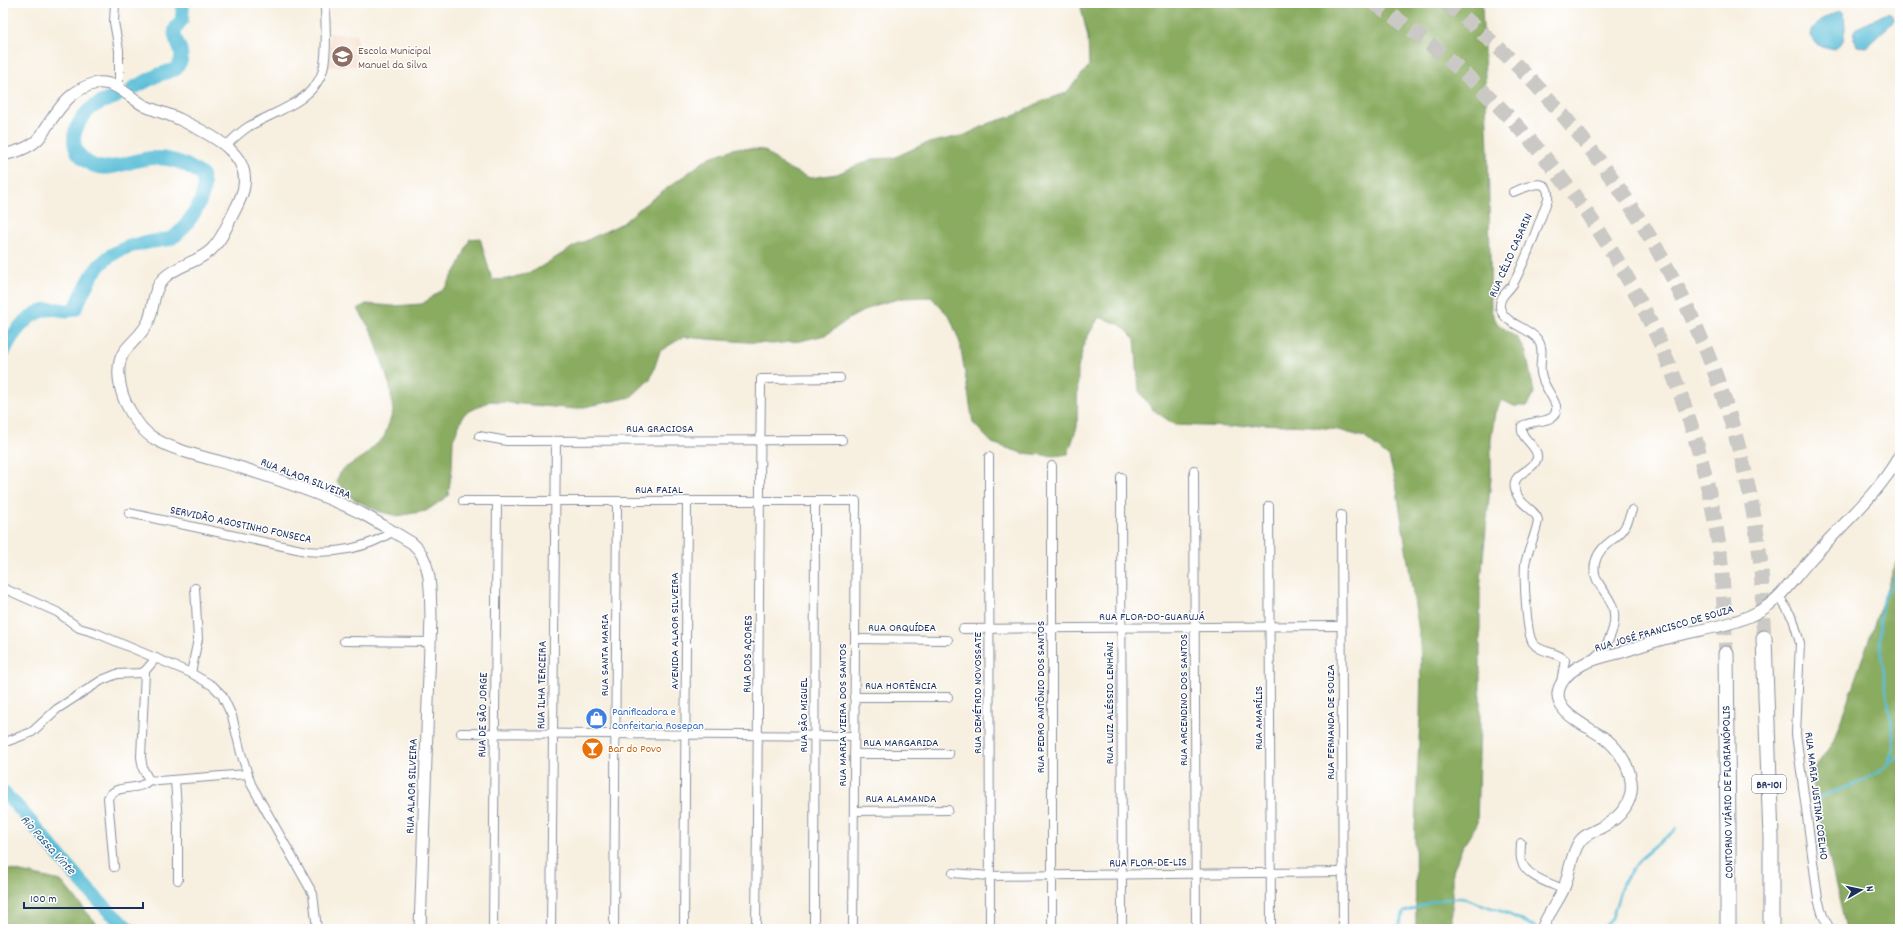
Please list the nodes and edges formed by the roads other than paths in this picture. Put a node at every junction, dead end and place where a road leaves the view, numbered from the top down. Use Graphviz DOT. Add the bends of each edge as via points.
graph roads {
  1 [pos="116,3"];
  2 [pos="325,3"];
  3 [pos="119,89"];
  4 [pos="227,145"];
  5 [pos="3,155"];
  6 [pos="1513,192"];
  7 [pos="840,378"];
  8 [pos="479,436"];
  9 [pos="760,440"];
  10 [pos="842,440"];
  11 [pos="556,441"];
  12 [pos="1900,455"];
  13 [pos="989,457"];
  14 [pos="1052,466"];
  15 [pos="1194,470"];
  16 [pos="1121,477"];
  17 [pos="463,501"];
  18 [pos="496,501"];
  19 [pos="555,501"];
  20 [pos="617,501"];
  21 [pos="687,501"];
  22 [pos="760,501"];
  23 [pos="815,501"];
  24 [pos="856,501"];
  25 [pos="1269,506"];
  26 [pos="1632,510"];
  27 [pos="129,513"];
  28 [pos="1341,515"];
  29 [pos="392,532"];
  30 [pos="3,588"];
  31 [pos="194,588"];
  32 [pos="1779,596"];
  33 [pos="1341,626"];
  34 [pos="1194,627"];
  35 [pos="1270,627"];
  36 [pos="1052,628"];
  37 [pos="1121,628"];
  38 [pos="963,629"];
  39 [pos="989,629"];
  40 [pos="1764,638"];
  41 [pos="855,639"];
  42 [pos="948,640"];
  43 [pos="344,641"];
  44 [pos="430,642"];
  45 [pos="1726,654"];
  46 [pos="156,658"];
  47 [pos="1590,662"];
  48 [pos="145,671"];
  49 [pos="191,673"];
  50 [pos="1560,685"];
  51 [pos="854,697"];
  52 [pos="948,697"];
  53 [pos="461,733"];
  54 [pos="494,733"];
  55 [pos="553,734"];
  56 [pos="615,734"];
  57 [pos="686,735"];
  58 [pos="758,735"];
  59 [pos="814,736"];
  60 [pos="854,736"];
  61 [pos="3,743"];
  62 [pos="854,754"];
  63 [pos="949,754"];
  64 [pos="247,774"];
  65 [pos="149,780"];
  66 [pos="175,780"];
  67 [pos="948,810"];
  68 [pos="854,811"];
  69 [pos="1521,843"];
  70 [pos="114,867"];
  71 [pos="1343,872"];
  72 [pos="953,873"];
  73 [pos="1271,873"];
  74 [pos="1122,874"];
  75 [pos="1196,874"];
  76 [pos="1052,875"];
  77 [pos="989,876"];
  78 [pos="178,880"];
  79 [pos="1563,889"];
  80 [pos="317,929"];
  81 [pos="420,929"];
  82 [pos="493,929"];
  83 [pos="551,929"];
  84 [pos="614,929"];
  85 [pos="684,929"];
  86 [pos="756,929"];
  87 [pos="814,929"];
  88 [pos="853,929"];
  89 [pos="990,929"];
  90 [pos="1052,929"];
  91 [pos="1122,929"];
  92 [pos="1196,929"];
  93 [pos="1271,929"];
  94 [pos="1343,929"];
  95 [pos="1542,929"];
  96 [pos="1728,929"];
  97 [pos="1771,929"];
  98 [pos="1830,929"];
  1 -- 3 [label="street" via="114,22 119,50"];
  2 -- 4 [label="street" via="325,54 323,70 317,84 309,93 248,128"];
  3 -- 4 [label="street" via="146,106 174,117"];
  3 -- 5 [label="street" via="109,84 98,83 82,88 72,94 58,110 39,139 29,146"];
  4 -- 29 [label="street, RUA ALAOR SILVEIRA" via="243,174 244,185 240,200 224,232 209,252 169,273 157,288 146,327 123,353 119,362 119,383 128,408 142,428 164,444 243,468 347,507"];
  6 -- 50 [label="street, RUA CÉLIO CASARIN" via="1541,184 1549,191 1523,262 1512,285 1500,301 1507,319 1534,335 1539,342 1542,350 1542,379 1555,402 1557,411 1555,416 1549,419 1522,426 1523,434 1537,458 1515,480 1514,488 1520,502 1534,513 1538,520 1525,565 1531,639 1538,647 1559,655 1564,660"];
  7 -- 9 [label="street, RUA DOS AÇORES" via="761,379"];
  8 -- 11 [label="street, RUA GRACIOSA" via="496,440"];
  9 -- 10 [label="street, RUA GRACIOSA"];
  9 -- 11 [label="street, RUA GRACIOSA"];
  9 -- 22 [label="street, RUA DOS AÇORES"];
  11 -- 19 [label="street, RUA ILHA TERCEIRA"];
  12 -- 32 [label="street, RUA JOSÉ FRANCISCO DE SOUZA" via="1870,498"];
  13 -- 39 [label="street, RUA DEMÉTRIO NOVOSSATE"];
  14 -- 36 [label="street, RUA PEDRO ANTÔNIO DOS SANTOS"];
  15 -- 34 [label="street, RUA ARCENDINO DOS SANTOS"];
  16 -- 37 [label="street, RUA LUIZ ALÉSSIO LENHÂNI"];
  17 -- 18 [label="street, RUA FAIAL"];
  18 -- 19 [label="street, RUA FAIAL"];
  18 -- 54 [label="street, RUA DE SÃO JORGE"];
  19 -- 20 [label="street, RUA FAIAL"];
  19 -- 55 [label="street, RUA ILHA TERCEIRA"];
  20 -- 21 [label="street, RUA FAIAL"];
  20 -- 56 [label="street, RUA SANTA MARIA"];
  21 -- 22 [label="street, RUA FAIAL"];
  21 -- 57 [label="street, AVENIDA ALAOR SILVEIRA"];
  22 -- 23 [label="street, RUA FAIAL"];
  22 -- 58 [label="street, RUA DOS AÇORES"];
  23 -- 24 [label="street, RUA FAIAL"];
  23 -- 59 [label="street, RUA SÃO MIGUEL"];
  24 -- 41 [label="street, RUA MARIA VIEIRA DOS SANTOS"];
  25 -- 35 [label="street, RUA AMARÍLIS"];
  26 -- 47 [label="street" via="1623,530 1603,547 1595,565 1596,579 1612,604 1615,619 1607,645"];
  27 -- 29 [label="street, SERVIDÃO AGOSTINHO FONSECA" via="319,553 357,547"];
  28 -- 33 [label="street, RUA FERNANDA DE SOUZA"];
  29 -- 44 [label="street, RUA ALAOR SILVEIRA" via="418,548 426,563 430,592"];
  30 -- 46 [label="street" via="57,612 79,628"];
  31 -- 49 [label="street" via="198,639"];
  32 -- 47 [label="street, RUA JOSÉ FRANCISCO DE SOUZA" via="1762,609 1732,623 1676,636"];
  32 -- 98 [label="street, RUA MARIA JUSTINA COELHO" via="1794,619 1800,643 1796,734 1818,899"];
  33 -- 35 [label="street, RUA FLOR-DO-GUARUJÁ"];
  33 -- 71 [label="street, RUA FERNANDA DE SOUZA"];
  34 -- 35 [label="street, RUA FLOR-DO-GUARUJÁ"];
  34 -- 37 [label="street, RUA FLOR-DO-GUARUJÁ"];
  34 -- 75 [label="street, RUA ARCENDINO DOS SANTOS"];
  35 -- 73 [label="street, RUA AMARÍLIS"];
  36 -- 37 [label="street, RUA FLOR-DO-GUARUJÁ"];
  36 -- 39 [label="street, RUA FLOR-DO-GUARUJÁ"];
  36 -- 76 [label="street, RUA PEDRO ANTÔNIO DOS SANTOS"];
  37 -- 74 [label="street, RUA LUIZ ALÉSSIO LENHÂNI"];
  38 -- 39 [label="street, RUA FLOR-DO-GUARUJÁ"];
  39 -- 77 [label="street, RUA DEMÉTRIO NOVOSSATE"];
  40 -- 97 [label="highway, BR-101" via="1771,838"];
  41 -- 42 [label="street, RUA ORQUÍDEA"];
  41 -- 51 [label="street, RUA MARIA VIEIRA DOS SANTOS"];
  43 -- 44 [label="street"];
  44 -- 81 [label="street, RUA ALAOR SILVEIRA"];
  45 -- 96 [label="highway, CONTORNO VIÁRIO DE FLORIANÓPOLIS"];
  46 -- 48 [label="street"];
  46 -- 49 [label="street"];
  47 -- 50 [label="street, RUA JOSÉ FRANCISCO DE SOUZA" via="1569,673"];
  48 -- 61 [label="street" via="117,674 107,678 57,709 32,732"];
  48 -- 65 [label="street" via="141,757 142,769"];
  49 -- 64 [label="street" via="213,686 228,705"];
  50 -- 79 [label="street" via="1560,705 1566,713 1609,742 1626,764 1632,783 1630,799 1622,812 1580,841"];
  51 -- 52 [label="street, RUA HORTÊNCIA"];
  51 -- 60 [label="street, RUA MARIA VIEIRA DOS SANTOS"];
  53 -- 54 [label="street"];
  54 -- 55 [label="street"];
  54 -- 82 [label="street, RUA DE SÃO JORGE"];
  55 -- 56 [label="street"];
  55 -- 83 [label="street, RUA ILHA TERCEIRA"];
  56 -- 57 [label="street"];
  56 -- 84 [label="street, RUA SANTA MARIA"];
  57 -- 58 [label="street"];
  57 -- 85 [label="street, AVENIDA ALAOR SILVEIRA"];
  58 -- 59 [label="street"];
  58 -- 86 [label="street, RUA DOS AÇORES"];
  59 -- 60 [label="street"];
  59 -- 87 [label="street, RUA SÃO MIGUEL"];
  60 -- 62 [label="street, RUA MARIA VIEIRA DOS SANTOS"];
  62 -- 63 [label="street, RUA MARGARIDA"];
  62 -- 68 [label="street, RUA MARIA VIEIRA DOS SANTOS"];
  64 -- 66 [label="street"];
  64 -- 80 [label="street" via="258,800 313,894"];
  65 -- 66 [label="street"];
  65 -- 70 [label="street" via="140,786 115,790 108,798"];
  66 -- 78 [label="street"];
  67 -- 68 [label="street, RUA ALAMANDA"];
  68 -- 88 [label="street, RUA MARIA VIEIRA DOS SANTOS"];
  69 -- 79 [label="street" via="1521,860 1524,867 1537,877"];
  71 -- 73 [label="street, RUA FLOR-DE-LIS"];
  71 -- 94 [label="street, RUA FERNANDA DE SOUZA"];
  72 -- 77 [label="street, RUA FLOR-DE-LIS"];
  73 -- 75 [label="street, RUA FLOR-DE-LIS"];
  73 -- 93 [label="street, RUA AMARÍLIS"];
  74 -- 75 [label="street, RUA FLOR-DE-LIS"];
  74 -- 76 [label="street, RUA FLOR-DE-LIS"];
  74 -- 91 [label="street, RUA LUIZ ALÉSSIO LENHÂNI"];
  75 -- 92 [label="street, RUA ARCENDINO DOS SANTOS"];
  76 -- 77 [label="street, RUA FLOR-DE-LIS"];
  76 -- 90 [label="street, RUA PEDRO ANTÔNIO DOS SANTOS"];
  77 -- 89 [label="street, RUA DEMÉTRIO NOVOSSATE"];
  79 -- 95 [label="street"];
}
